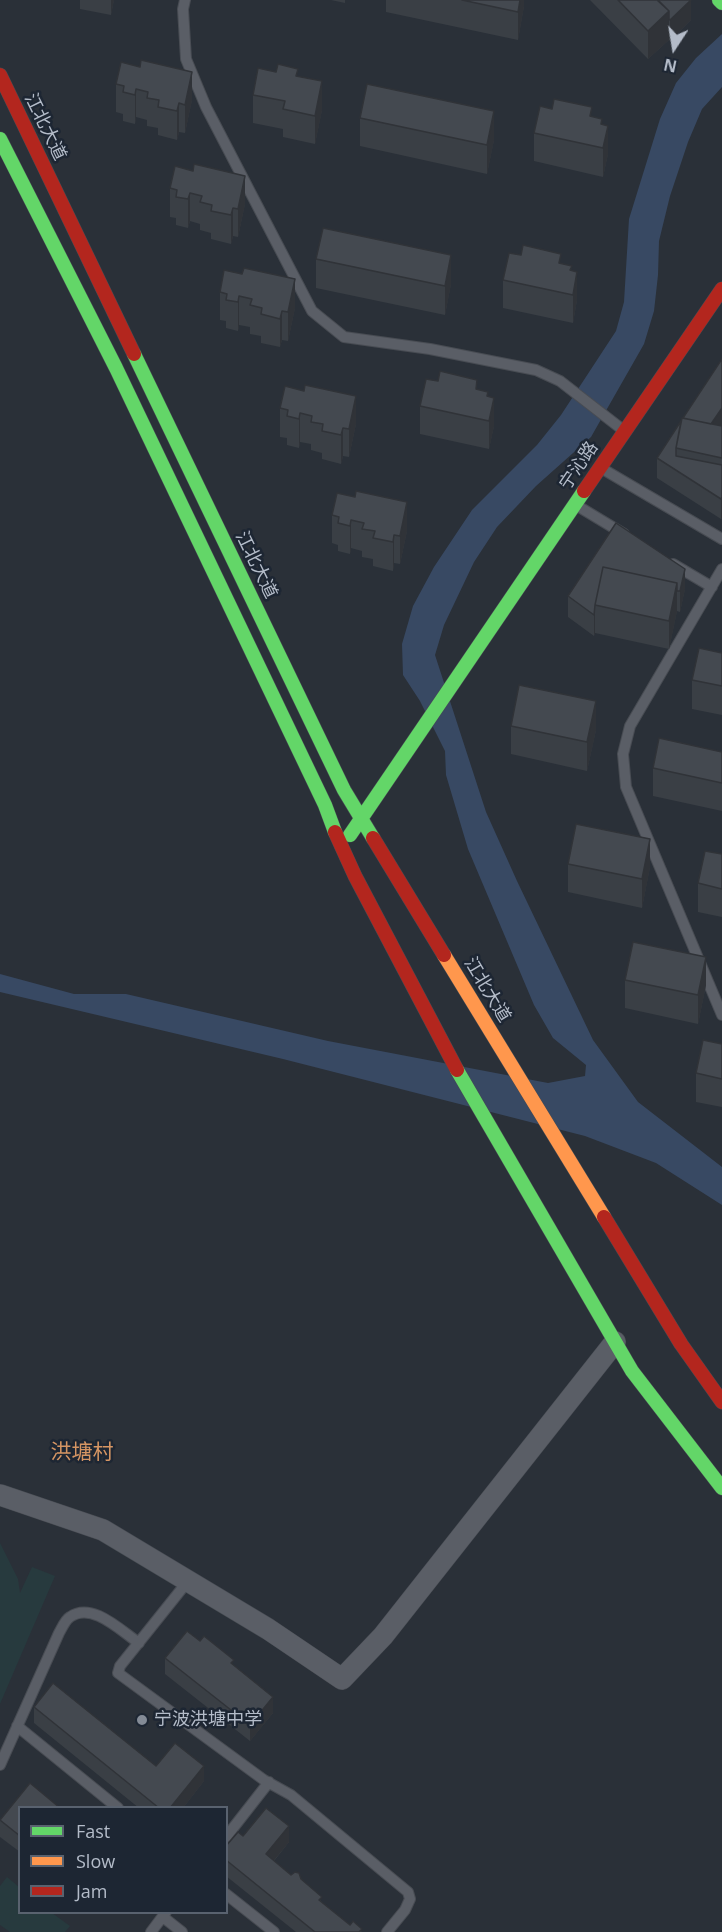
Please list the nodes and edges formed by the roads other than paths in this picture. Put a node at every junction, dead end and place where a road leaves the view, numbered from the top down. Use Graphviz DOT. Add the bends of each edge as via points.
graph roads {
  1 [pos="185,0"];
  2 [pos="0,75"];
  3 [pos="0,139"];
  4 [pos="722,289"];
  5 [pos="625,431"];
  6 [pos="600,468"];
  7 [pos="575,505"];
  8 [pos="722,539"];
  9 [pos="633,540"];
  10 [pos="663,558"];
  11 [pos="722,569"];
  12 [pos="712,587"];
  13 [pos="361,817"];
  14 [pos="342,850"];
  15 [pos="722,1015"];
  16 [pos="615,1342"];
  17 [pos="722,1401"];
  18 [pos="722,1488"];
  19 [pos="0,1495"];
  20 [pos="188,1581"];
  21 [pos="139,1643"];
  22 [pos="17,1726"];
  23 [pos="0,1765"];
  24 [pos="269,1782"];
  25 [pos="116,1806"];
  26 [pos="228,1834"];
  27 [pos="228,1896"];
  28 [pos="165,1915"];
  29 [pos="151,1932"];
  30 [pos="182,1932"];
  31 [pos="274,1932"];
  32 [pos="387,1932"];
  1 -- 5 [label="lane" via="186,59 206,107 312,311 344,337 536,370 560,381"];
  2 -- 13 [label="main road, 江北大道" via="344,790"];
  3 -- 14 [label="main road" via="136,410 325,805"];
  4 -- 5 [label="main road, 宁沁路"];
  5 -- 6 [label="main road, 宁沁路"];
  6 -- 7 [label="main road, 宁沁路"];
  6 -- 8 [label="lane"];
  7 -- 9 [label="lane"];
  7 -- 13 [label="main road, 宁沁路"];
  10 -- 12 [label="lane"];
  11 -- 12 [label="lane"];
  12 -- 15 [label="lane" via="630,726 623,754 626,787"];
  13 -- 14 [label="main road, 宁沁路"];
  13 -- 17 [label="main road, 江北大道" via="681,1344"];
  14 -- 16 [label="main road" via="440,1041"];
  16 -- 18 [label="main road" via="632,1371"];
  16 -- 20 [label="street" via="383,1636 342,1678"];
  19 -- 20 [label="street" via="103,1530"];
  20 -- 21 [label="lane"];
  21 -- 22 [label="lane" via="99,1616 82,1612 69,1618"];
  21 -- 24 [label="lane" via="118,1673"];
  22 -- 23 [label="lane"];
  22 -- 25 [label="lane"];
  24 -- 26 [label="lane"];
  24 -- 32 [label="lane" via="291,1795 408,1892 410,1899 405,1910"];
  27 -- 31 [label="lane"];
  28 -- 29 [label="lane"];
  28 -- 30 [label="lane"];
}
